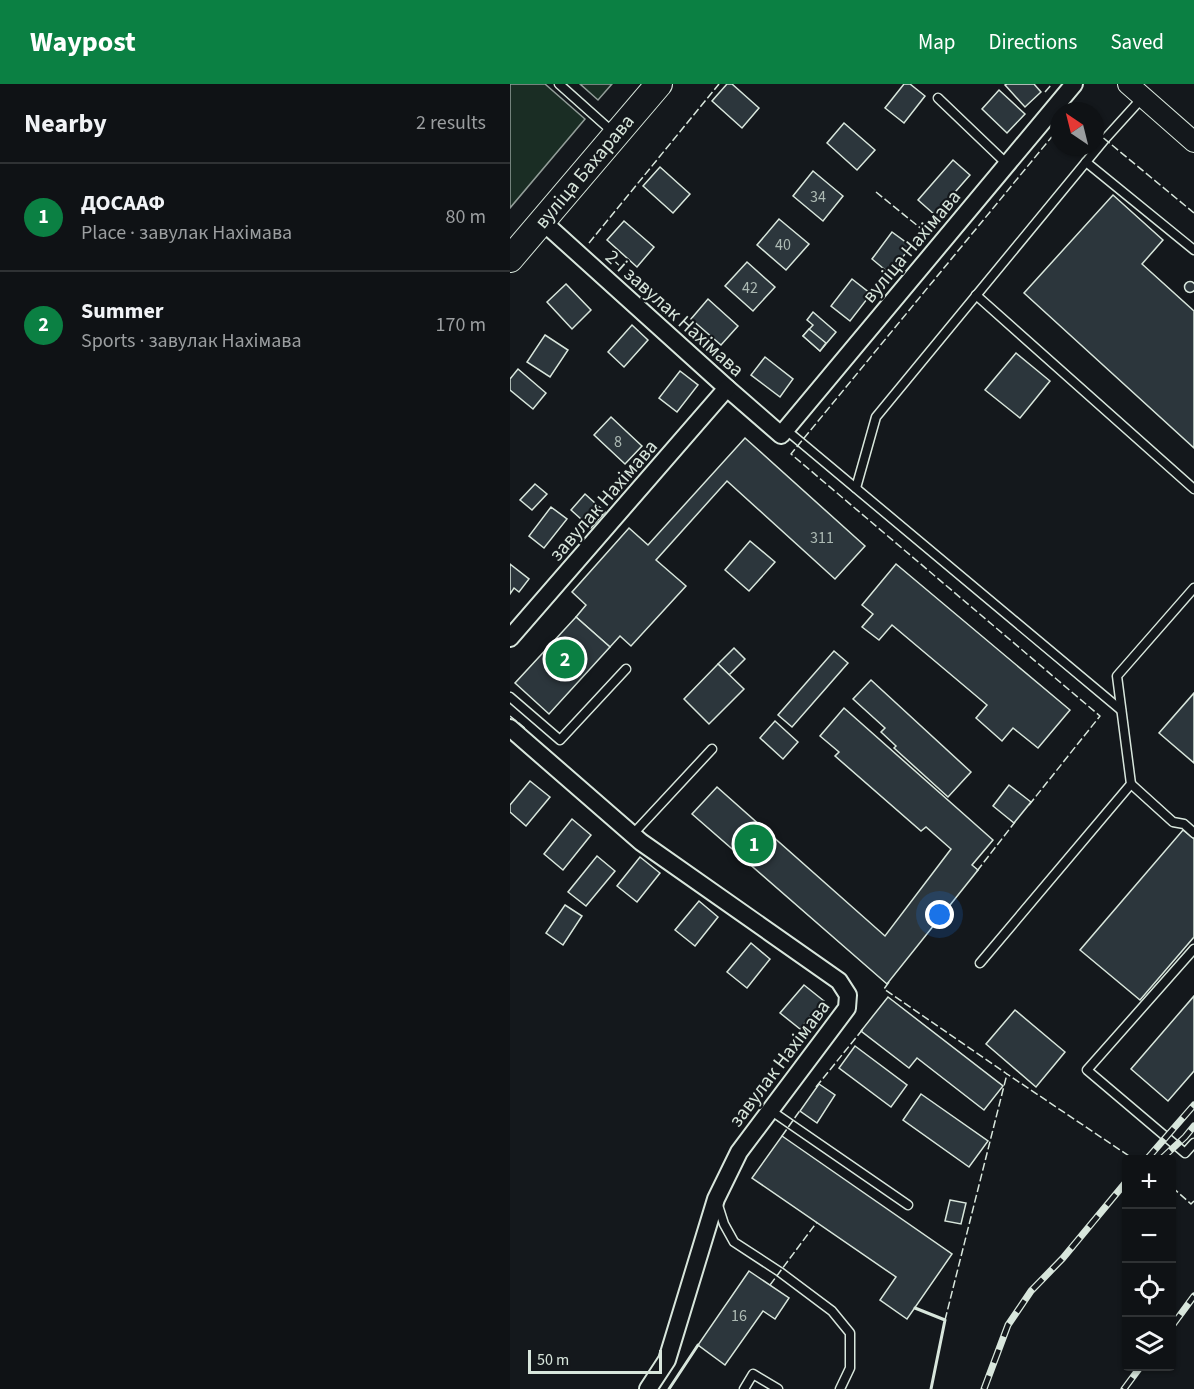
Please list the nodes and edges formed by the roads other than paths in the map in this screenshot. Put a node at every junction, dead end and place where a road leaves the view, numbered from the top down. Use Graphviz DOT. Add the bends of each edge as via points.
graph roads {
  1 [pos="559,84"];
  2 [pos="659,84"];
  3 [pos="1074,84"];
  4 [pos="1128,84"];
  5 [pos="1143,97"];
  6 [pos="938,98"];
  7 [pos="616,135"];
  8 [pos="1194,142"];
  9 [pos="1086,162"];
  10 [pos="1007,164"];
  11 [pos="542,221"];
  12 [pos="1194,250"];
  13 [pos="510,259"];
  14 [pos="976,295"];
  15 [pos="727,388"];
  16 [pos="783,432"];
  17 [pos="856,488"];
  18 [pos="1194,489"];
  19 [pos="1194,588"];
  20 [pos="510,638"];
  21 [pos="626,669"];
  22 [pos="510,697"];
  23 [pos="1121,710"];
  24 [pos="510,728"];
  25 [pos="712,748"];
  26 [pos="1131,784"];
  27 [pos="1194,832"];
  28 [pos="633,834"];
  29 [pos="1194,949"];
  30 [pos="980,963"];
  31 [pos="770,1110"];
  32 [pos="1194,1143"];
  33 [pos="716,1199"];
  34 [pos="908,1204"];
  35 [pos="648,1389"];
  36 [pos="744,1389"];
  37 [pos="778,1389"];
  38 [pos="840,1389"];
  1 -- 7 [label="lane"];
  2 -- 7 [label="main road, вуліца Бахарава"];
  3 -- 10 [label="street, вуліца Нахімава"];
  4 -- 5 [label="street"];
  5 -- 8 [label="street"];
  5 -- 9 [label="lane"];
  6 -- 10 [label="lane"];
  7 -- 11 [label="main road, вуліца Бахарава"];
  9 -- 12 [label="lane"];
  9 -- 14 [label="lane"];
  10 -- 16 [label="street, вуліца Нахімава"];
  11 -- 13 [label="main road, вуліца Бахарава"];
  11 -- 15 [label="street, 2-і завулак Нахімава"];
  14 -- 17 [label="lane" via="876,417"];
  14 -- 18 [label="lane"];
  15 -- 16 [label="street, 2-і завулак Нахімава"];
  15 -- 20 [label="street, завулак Нахімава"];
  16 -- 17 [label="lane"];
  17 -- 23 [label="lane"];
  19 -- 23 [label="lane" via="1117,676"];
  21 -- 22 [label="lane" via="560,741"];
  23 -- 26 [label="lane"];
  24 -- 28 [label="street, завулак Нахімава"];
  25 -- 28 [label="lane"];
  26 -- 27 [label="lane" via="1173,822"];
  26 -- 30 [label="lane"];
  28 -- 31 [label="street, завулак Нахімава" via="839,981 848,995 847,1008"];
  29 -- 32 [label="lane" via="1087,1070 1185,1153"];
  31 -- 33 [label="street, завулак Нахімава" via="739,1152"];
  31 -- 34 [label="lane"];
  33 -- 35 [label="street, завулак Нахімава" via="667,1360"];
  33 -- 38 [label="lane" via="735,1242 832,1311 850,1333 850,1368"];
  36 -- 37 [label="lane" via="753,1374"];
}
